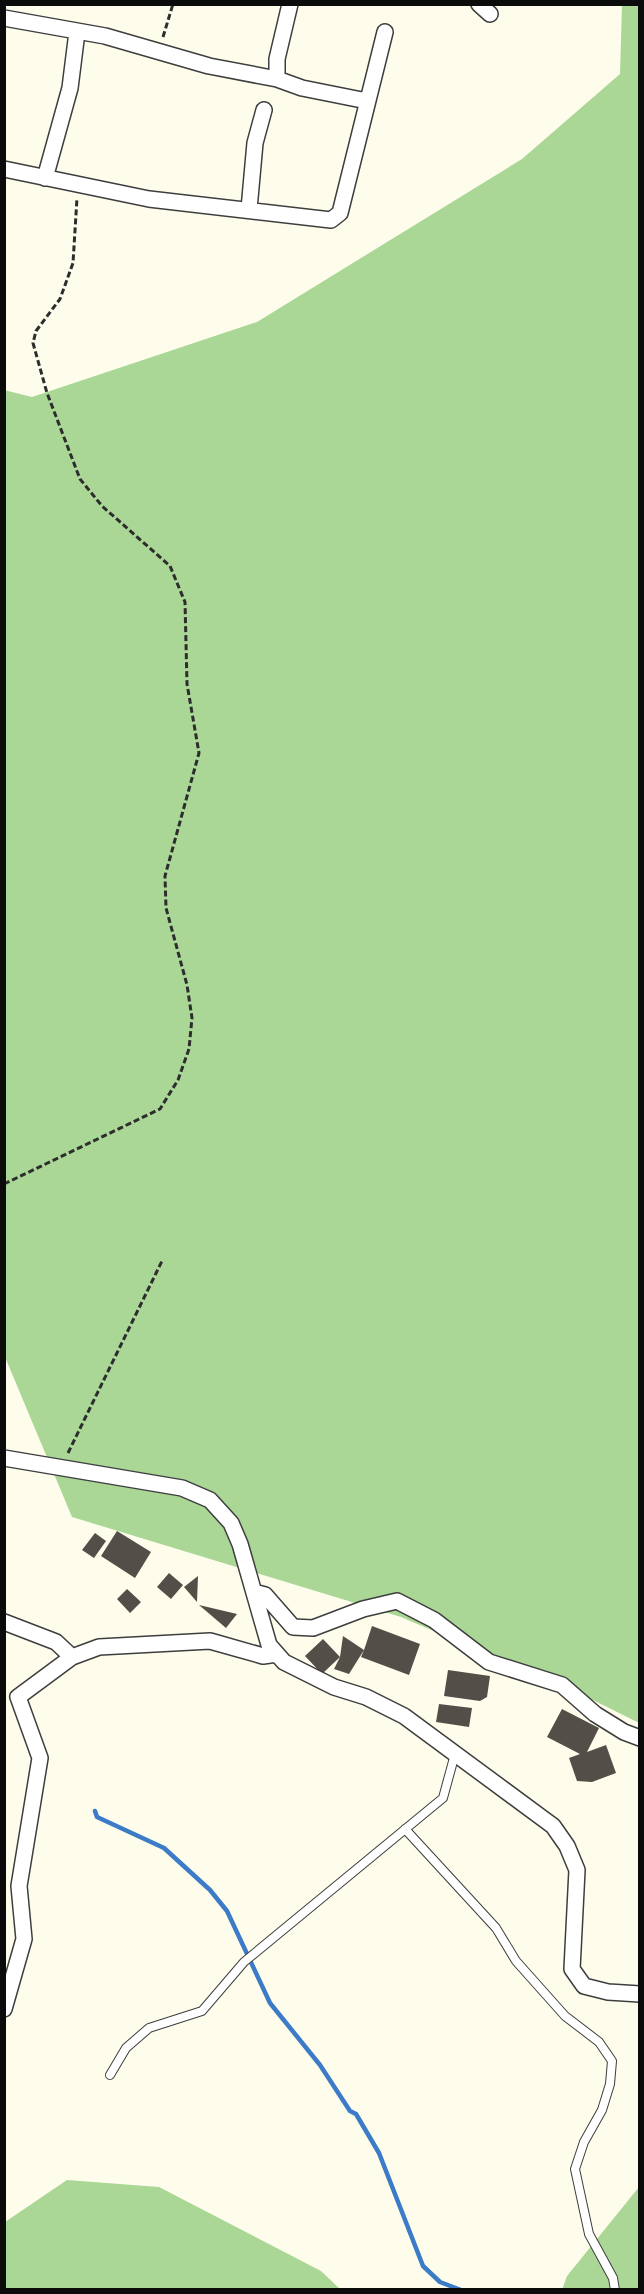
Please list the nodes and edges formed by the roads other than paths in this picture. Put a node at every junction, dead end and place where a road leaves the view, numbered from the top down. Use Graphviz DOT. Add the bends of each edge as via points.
graph roads {
  1 [pos="290,4"];
  2 [pos="4,18"];
  3 [pos="77,32"];
  4 [pos="385,32"];
  5 [pos="277,79"];
  6 [pos="367,101"];
  7 [pos="264,110"];
  8 [pos="4,169"];
  9 [pos="45,178"];
  10 [pos="249,209"];
  11 [pos="4,1458"];
  12 [pos="254,1592"];
  13 [pos="4,1622"];
  14 [pos="277,1654"];
  15 [pos="72,1657"];
  16 [pos="639,1738"];
  17 [pos="455,1754"];
  18 [pos="405,1829"];
  19 [pos="639,1994"];
  20 [pos="4,2009"];
  21 [pos="110,2075"];
  22 [pos="615,2289"];
  1 -- 5 [label="street"];
  2 -- 3 [label="street"];
  3 -- 5 [label="street"];
  3 -- 9 [label="street" via="70,88"];
  4 -- 6 [label="street"];
  5 -- 6 [label="street"];
  6 -- 10 [label="street" via="336,218"];
  7 -- 10 [label="street" via="255,143"];
  8 -- 9 [label="street"];
  9 -- 10 [label="street" via="149,199"];
  11 -- 12 [label="street" via="182,1488 210,1500 231,1523"];
  12 -- 14 [label="street" via="269,1645"];
  12 -- 16 [label="street" via="265,1595 293,1627 313,1628 397,1600 434,1620 489,1662 562,1685 595,1714"];
  13 -- 15 [label="street" via="56,1642"];
  14 -- 15 [label="street" via="263,1656 210,1641 99,1647"];
  14 -- 17 [label="street" via="284,1662 334,1687 366,1697 404,1716"];
  15 -- 20 [label="street" via="18,1697 40,1758 19,1886 24,1939"];
  17 -- 18 [label="lane" via="443,1798"];
  17 -- 19 [label="street" via="553,1826 567,1846 577,1870 572,1969 584,1986"];
  18 -- 21 [label="lane" via="244,1962 202,2011 149,2028 126,2048"];
  18 -- 22 [label="lane" via="496,1928 516,1960 565,2016 599,2042 612,2061 603,2110 584,2142 575,2169 589,2234 614,2278"];
}
